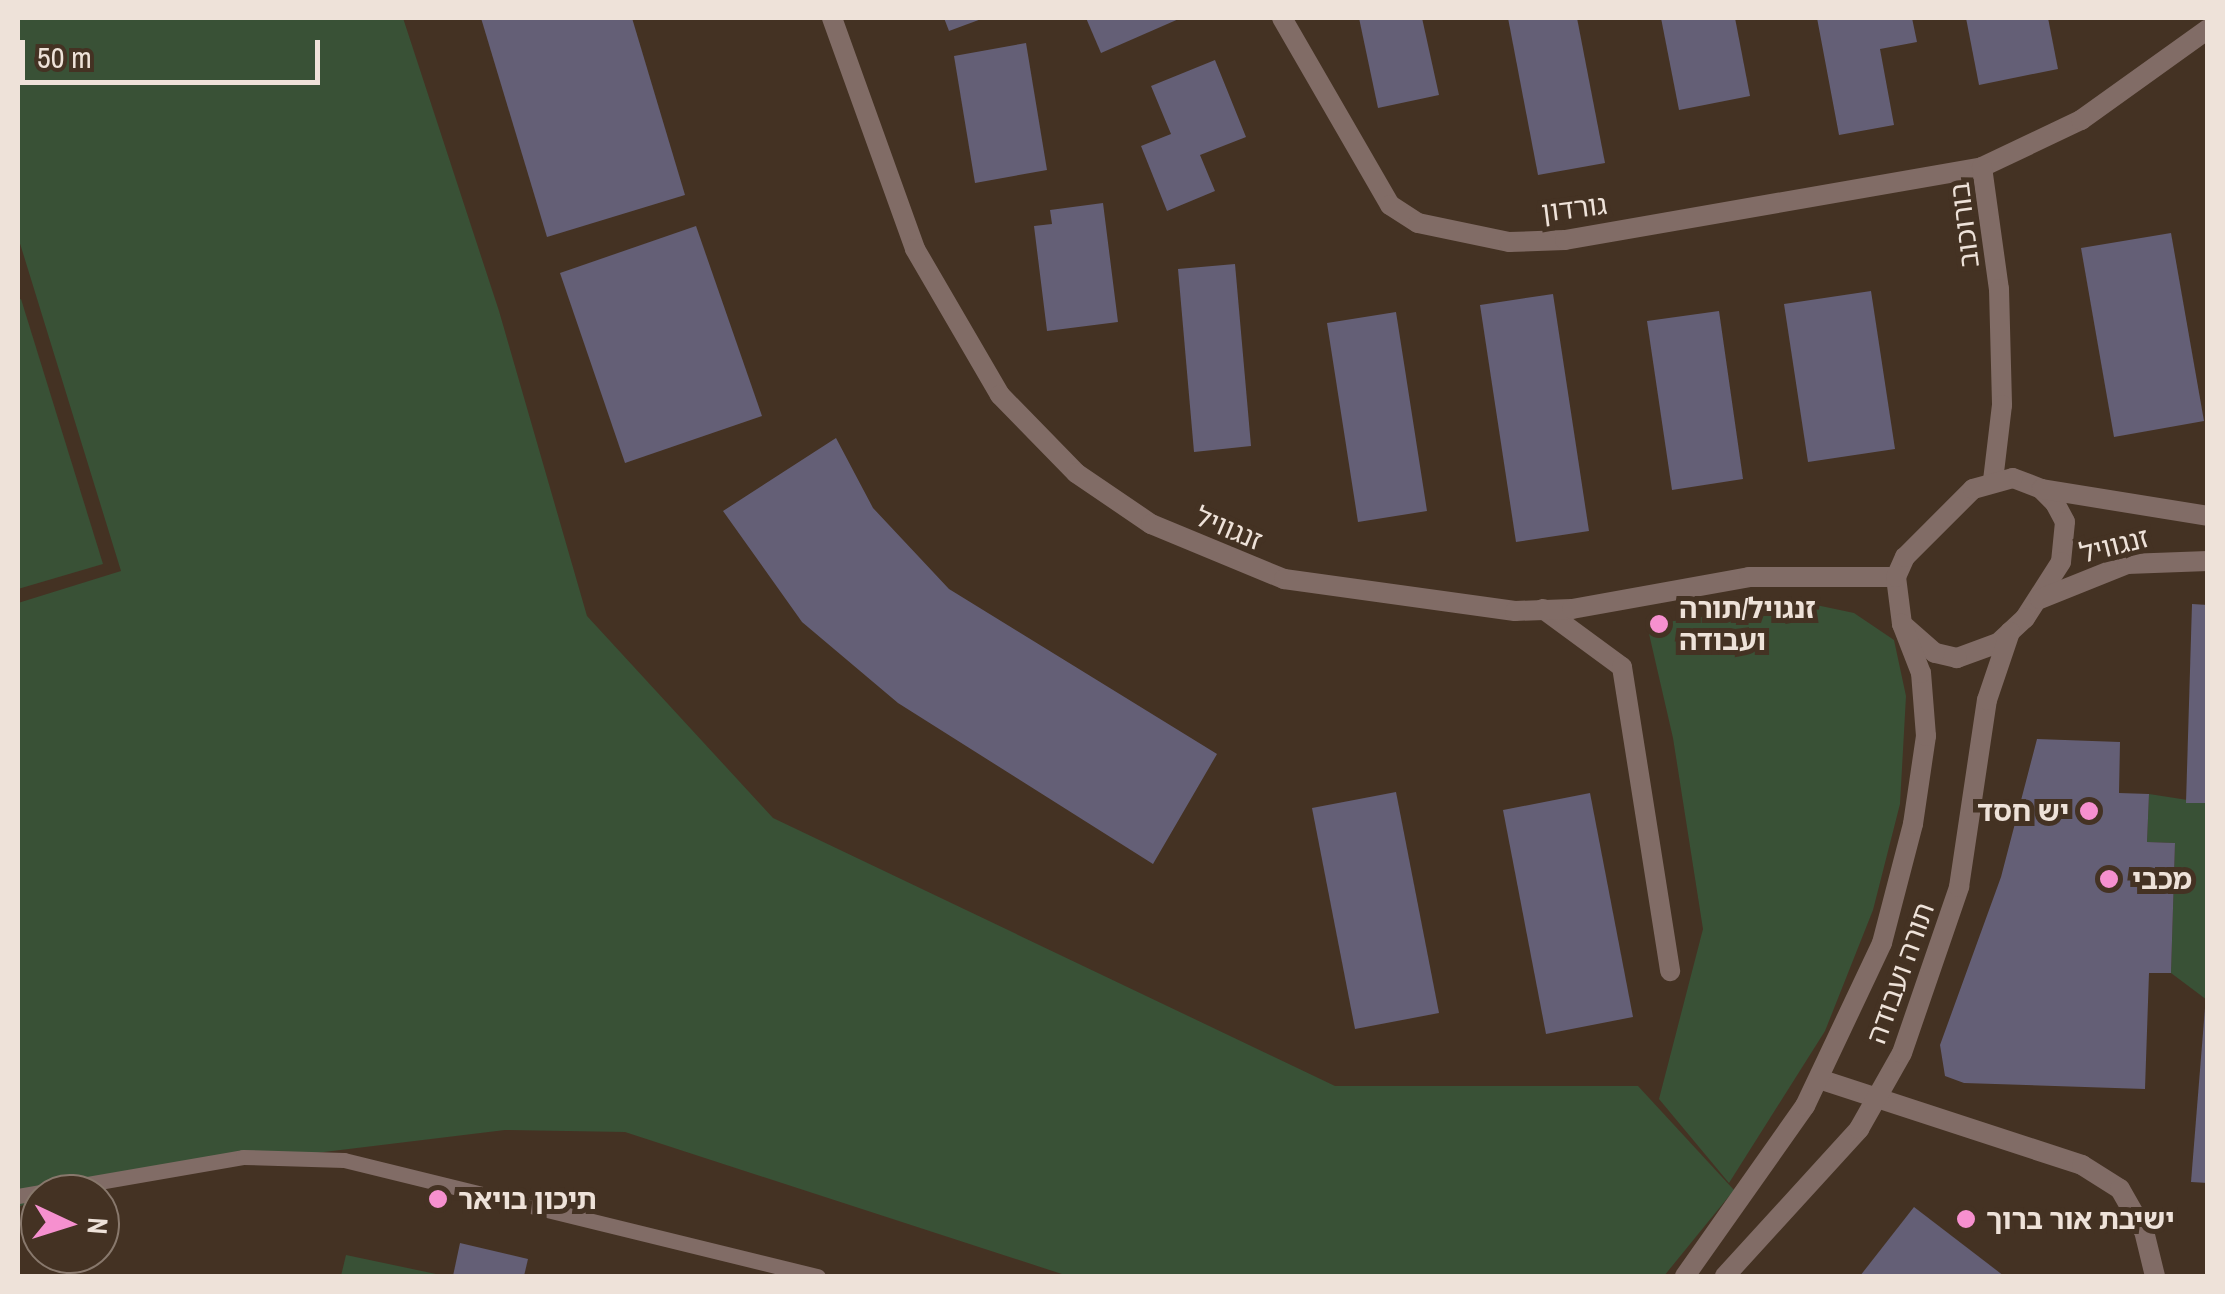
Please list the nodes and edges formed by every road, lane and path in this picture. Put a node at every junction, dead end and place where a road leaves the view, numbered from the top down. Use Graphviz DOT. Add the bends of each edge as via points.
graph roads {
  1 [pos="832,18"];
  2 [pos="1282,18"];
  3 [pos="2208,30"];
  4 [pos="1982,166"];
  5 [pos="1992,480"];
  6 [pos="2041,489"];
  7 [pos="2208,516"];
  8 [pos="2208,561"];
  9 [pos="1896,577"];
  10 [pos="2038,600"];
  11 [pos="1544,610"];
  12 [pos="1902,624"];
  13 [pos="2010,632"];
  14 [pos="1670,971"];
  15 [pos="1819,1079"];
  16 [pos="1881,1094"];
  17 [pos="18,1196"];
  18 [pos="818,1276"];
  19 [pos="1686,1276"];
  20 [pos="1725,1276"];
  21 [pos="2155,1276"];
  1 -- 11 [label="street, זנגוויל" via="916,249 1000,395 1076,474 1152,524 1284,579 1435,603"];
  2 -- 4 [label="street, גורדון" via="1390,205 1418,223 1468,237 1565,240"];
  3 -- 4 [label="street, בורוכוב" via="2081,120"];
  4 -- 5 [label="street, בורוכוב" via="1999,289 2002,405"];
  5 -- 6 [label="street"];
  5 -- 9 [label="street" via="1934,527"];
  6 -- 7 [label="street, זנגוויל"];
  6 -- 10 [label="street" via="2065,522 2066,542"];
  8 -- 10 [label="street, זנגוויל" via="2127,564"];
  9 -- 11 [label="street, זנגוויל" via="1749,577"];
  9 -- 12 [label="street"];
  10 -- 13 [label="street"];
  11 -- 14 [label="street" via="1622,666"];
  12 -- 13 [label="street" via="1916,642 1957,658 1978,654"];
  12 -- 15 [label="street, תורה ועבודה" via="1921,673 1926,736 1913,824 1882,942"];
  13 -- 16 [label="street, תורה ועבודה" via="1987,700 1960,886 1924,999"];
  15 -- 16 [label="street"];
  15 -- 19 [label="street, תורה ועבודה" via="1774,1155"];
  16 -- 20 [label="street, תורה ועבודה" via="1829,1165"];
  16 -- 21 [label="street" via="2082,1165 2120,1189 2144,1230"];
  17 -- 18 [label="lane" via="243,1157 344,1160"];
}
